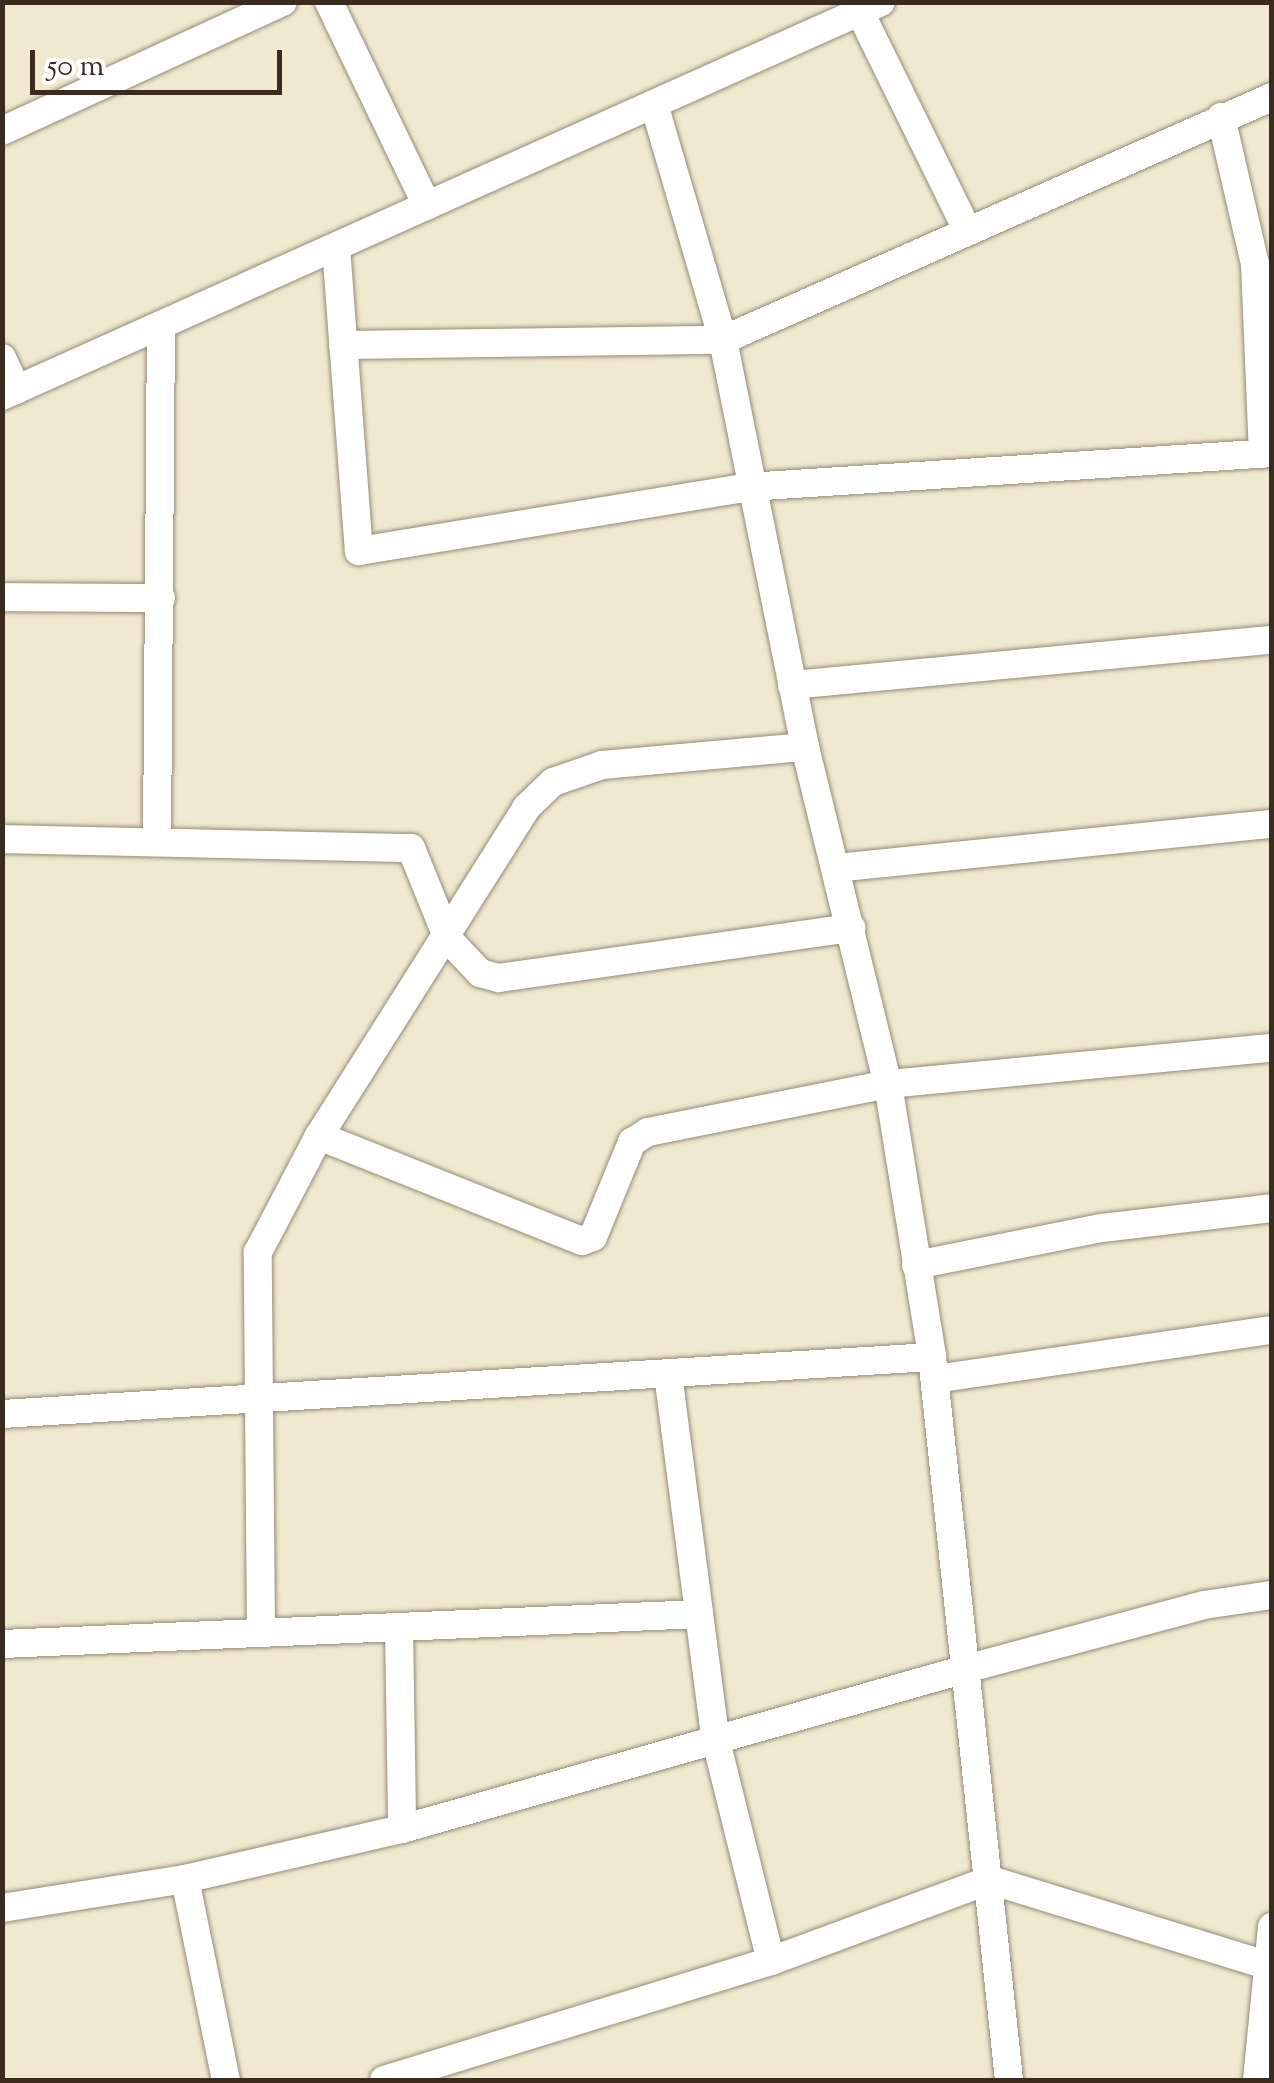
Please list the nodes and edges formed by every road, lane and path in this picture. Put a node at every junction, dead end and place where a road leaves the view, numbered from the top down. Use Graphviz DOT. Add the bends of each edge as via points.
graph roads {
  1 [pos="283,2"];
  2 [pos="329,2"];
  3 [pos="865,6"];
  4 [pos="1272,96"];
  5 [pos="654,104"];
  6 [pos="1221,116"];
  7 [pos="2,131"];
  8 [pos="426,206"];
  9 [pos="966,230"];
  10 [pos="336,246"];
  11 [pos="1263,264"];
  12 [pos="161,325"];
  13 [pos="723,340"];
  14 [pos="343,345"];
  15 [pos="2,358"];
  16 [pos="10,393"];
  17 [pos="1267,454"];
  18 [pos="748,487"];
  19 [pos="2,597"];
  20 [pos="161,598"];
  21 [pos="1272,640"];
  22 [pos="792,685"];
  23 [pos="805,747"];
  24 [pos="1272,824"];
  25 [pos="2,839"];
  26 [pos="157,841"];
  27 [pos="836,868"];
  28 [pos="851,928"];
  29 [pos="448,939"];
  30 [pos="1272,1048"];
  31 [pos="888,1084"];
  32 [pos="319,1136"];
  33 [pos="1272,1208"];
  34 [pos="916,1265"];
  35 [pos="1272,1330"];
  36 [pos="934,1368"];
  37 [pos="668,1374"];
  38 [pos="259,1399"];
  39 [pos="2,1414"];
  40 [pos="1272,1594"];
  41 [pos="699,1614"];
  42 [pos="399,1627"];
  43 [pos="262,1632"];
  44 [pos="2,1644"];
  45 [pos="969,1668"];
  46 [pos="715,1737"];
  47 [pos="402,1829"];
  48 [pos="185,1880"];
  49 [pos="990,1880"];
  50 [pos="2,1908"];
  51 [pos="1272,1927"];
  52 [pos="772,1962"];
  53 [pos="1268,1966"];
  54 [pos="446,2072"];
  55 [pos="226,2080"];
  56 [pos="384,2080"];
  57 [pos="1009,2080"];
  58 [pos="1257,2080"];
  1 -- 7 [label="street"];
  2 -- 8 [label="street"];
  3 -- 5 [label="street"];
  3 -- 9 [label="street"];
  4 -- 6 [label="street"];
  5 -- 8 [label="street"];
  5 -- 13 [label="street"];
  6 -- 9 [label="street"];
  6 -- 11 [label="street"];
  8 -- 10 [label="street"];
  9 -- 13 [label="street"];
  10 -- 12 [label="street"];
  10 -- 14 [label="street"];
  11 -- 17 [label="street"];
  12 -- 16 [label="street"];
  12 -- 20 [label="street"];
  13 -- 14 [label="street"];
  13 -- 18 [label="street"];
  14 -- 18 [label="street" via="359,551"];
  15 -- 16 [label="street"];
  17 -- 18 [label="street"];
  18 -- 22 [label="street"];
  19 -- 20 [label="street"];
  20 -- 26 [label="street"];
  21 -- 22 [label="street"];
  22 -- 23 [label="street"];
  23 -- 27 [label="street"];
  23 -- 29 [label="street" via="577,769 526,808"];
  24 -- 27 [label="street"];
  25 -- 26 [label="street"];
  26 -- 29 [label="street" via="411,848"];
  27 -- 28 [label="street"];
  28 -- 29 [label="street" via="499,978 480,973"];
  28 -- 31 [label="street"];
  29 -- 32 [label="street"];
  30 -- 31 [label="street"];
  31 -- 32 [label="street" via="648,1132 632,1142 594,1237 582,1241"];
  31 -- 34 [label="street"];
  32 -- 38 [label="street" via="258,1252"];
  33 -- 34 [label="street" via="1102,1228"];
  34 -- 36 [label="street"];
  35 -- 36 [label="street"];
  36 -- 37 [label="street"];
  36 -- 45 [label="street"];
  37 -- 38 [label="street"];
  37 -- 41 [label="street"];
  38 -- 39 [label="street"];
  38 -- 43 [label="street"];
  40 -- 45 [label="street" via="1204,1605"];
  41 -- 42 [label="street"];
  41 -- 46 [label="street"];
  42 -- 43 [label="street"];
  42 -- 47 [label="street"];
  43 -- 44 [label="street"];
  45 -- 46 [label="street"];
  45 -- 49 [label="street"];
  46 -- 47 [label="street"];
  46 -- 52 [label="street"];
  47 -- 48 [label="street"];
  48 -- 50 [label="street"];
  48 -- 55 [label="street"];
  49 -- 52 [label="street"];
  49 -- 53 [label="street"];
  49 -- 57 [label="street"];
  51 -- 53 [label="street"];
  52 -- 54 [label="street"];
  53 -- 58 [label="street"];
  54 -- 56 [label="street"];
}
